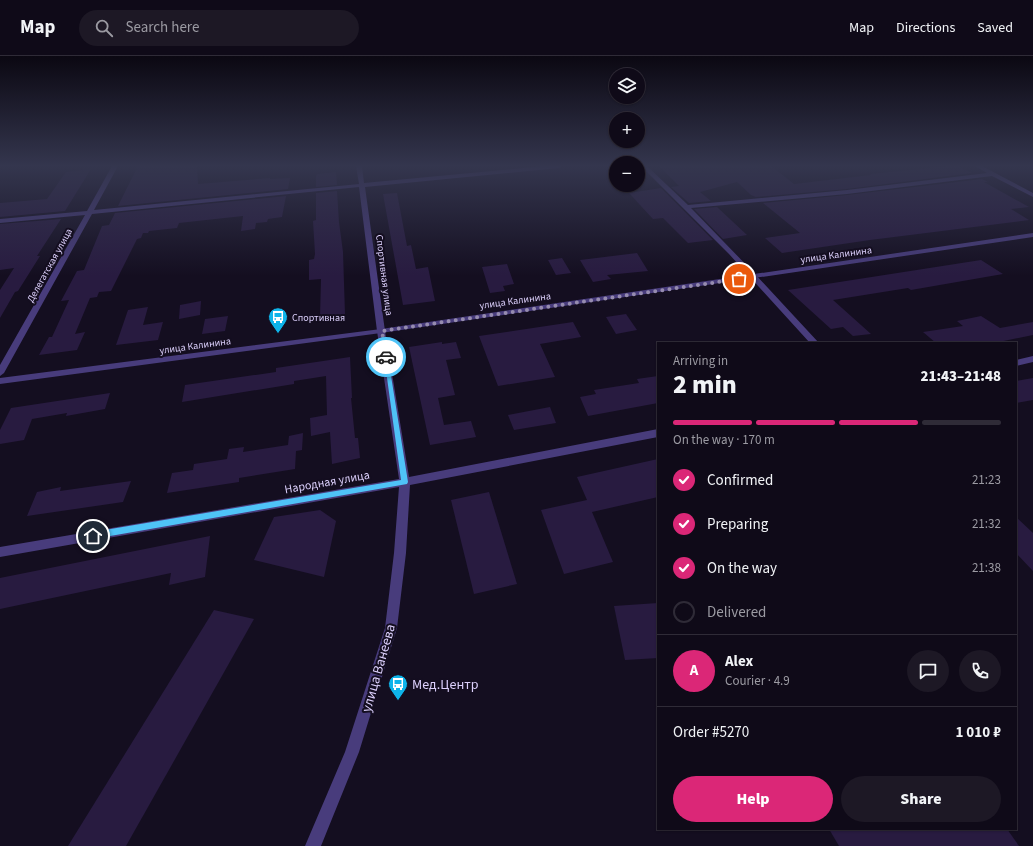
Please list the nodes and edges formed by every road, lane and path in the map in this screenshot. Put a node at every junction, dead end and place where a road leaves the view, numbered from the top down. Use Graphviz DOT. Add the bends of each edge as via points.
graph roads {
  1 [pos="95,203"];
  2 [pos="192,203"];
  3 [pos="365,203"];
  4 [pos="684,203"];
  5 [pos="732,203"];
  6 [pos="688,207"];
  7 [pos="90,213"];
  8 [pos="0,222"];
  9 [pos="1033,235"];
  10 [pos="755,277"];
  11 [pos="382,331"];
  12 [pos="814,342"];
  13 [pos="1033,359"];
  14 [pos="1017,363"];
  15 [pos="0,373"];
  16 [pos="0,381"];
  17 [pos="657,433"];
  18 [pos="405,482"];
  19 [pos="0,552"];
  20 [pos="313,846"];
  1 -- 7 [label="street, Делегатская улица"];
  2 -- 7 [label="street"];
  3 -- 11 [label="street, Спортивная улица"];
  4 -- 6 [label="street"];
  5 -- 6 [label="street"];
  6 -- 10 [label="street"];
  7 -- 8 [label="street"];
  7 -- 15 [label="street, Делегатская улица"];
  9 -- 10 [label="street, улица Калинина"];
  10 -- 11 [label="street, улица Калинина"];
  10 -- 12 [label="street"];
  11 -- 16 [label="street, улица Калинина"];
  11 -- 18 [label="street, Спортивная улица"];
  13 -- 14 [label="street"];
  17 -- 18 [label="street, Народная улица"];
  18 -- 19 [label="street, Народная улица"];
  18 -- 20 [label="street, улица Ванеева" via="392,628 352,752"];
}
